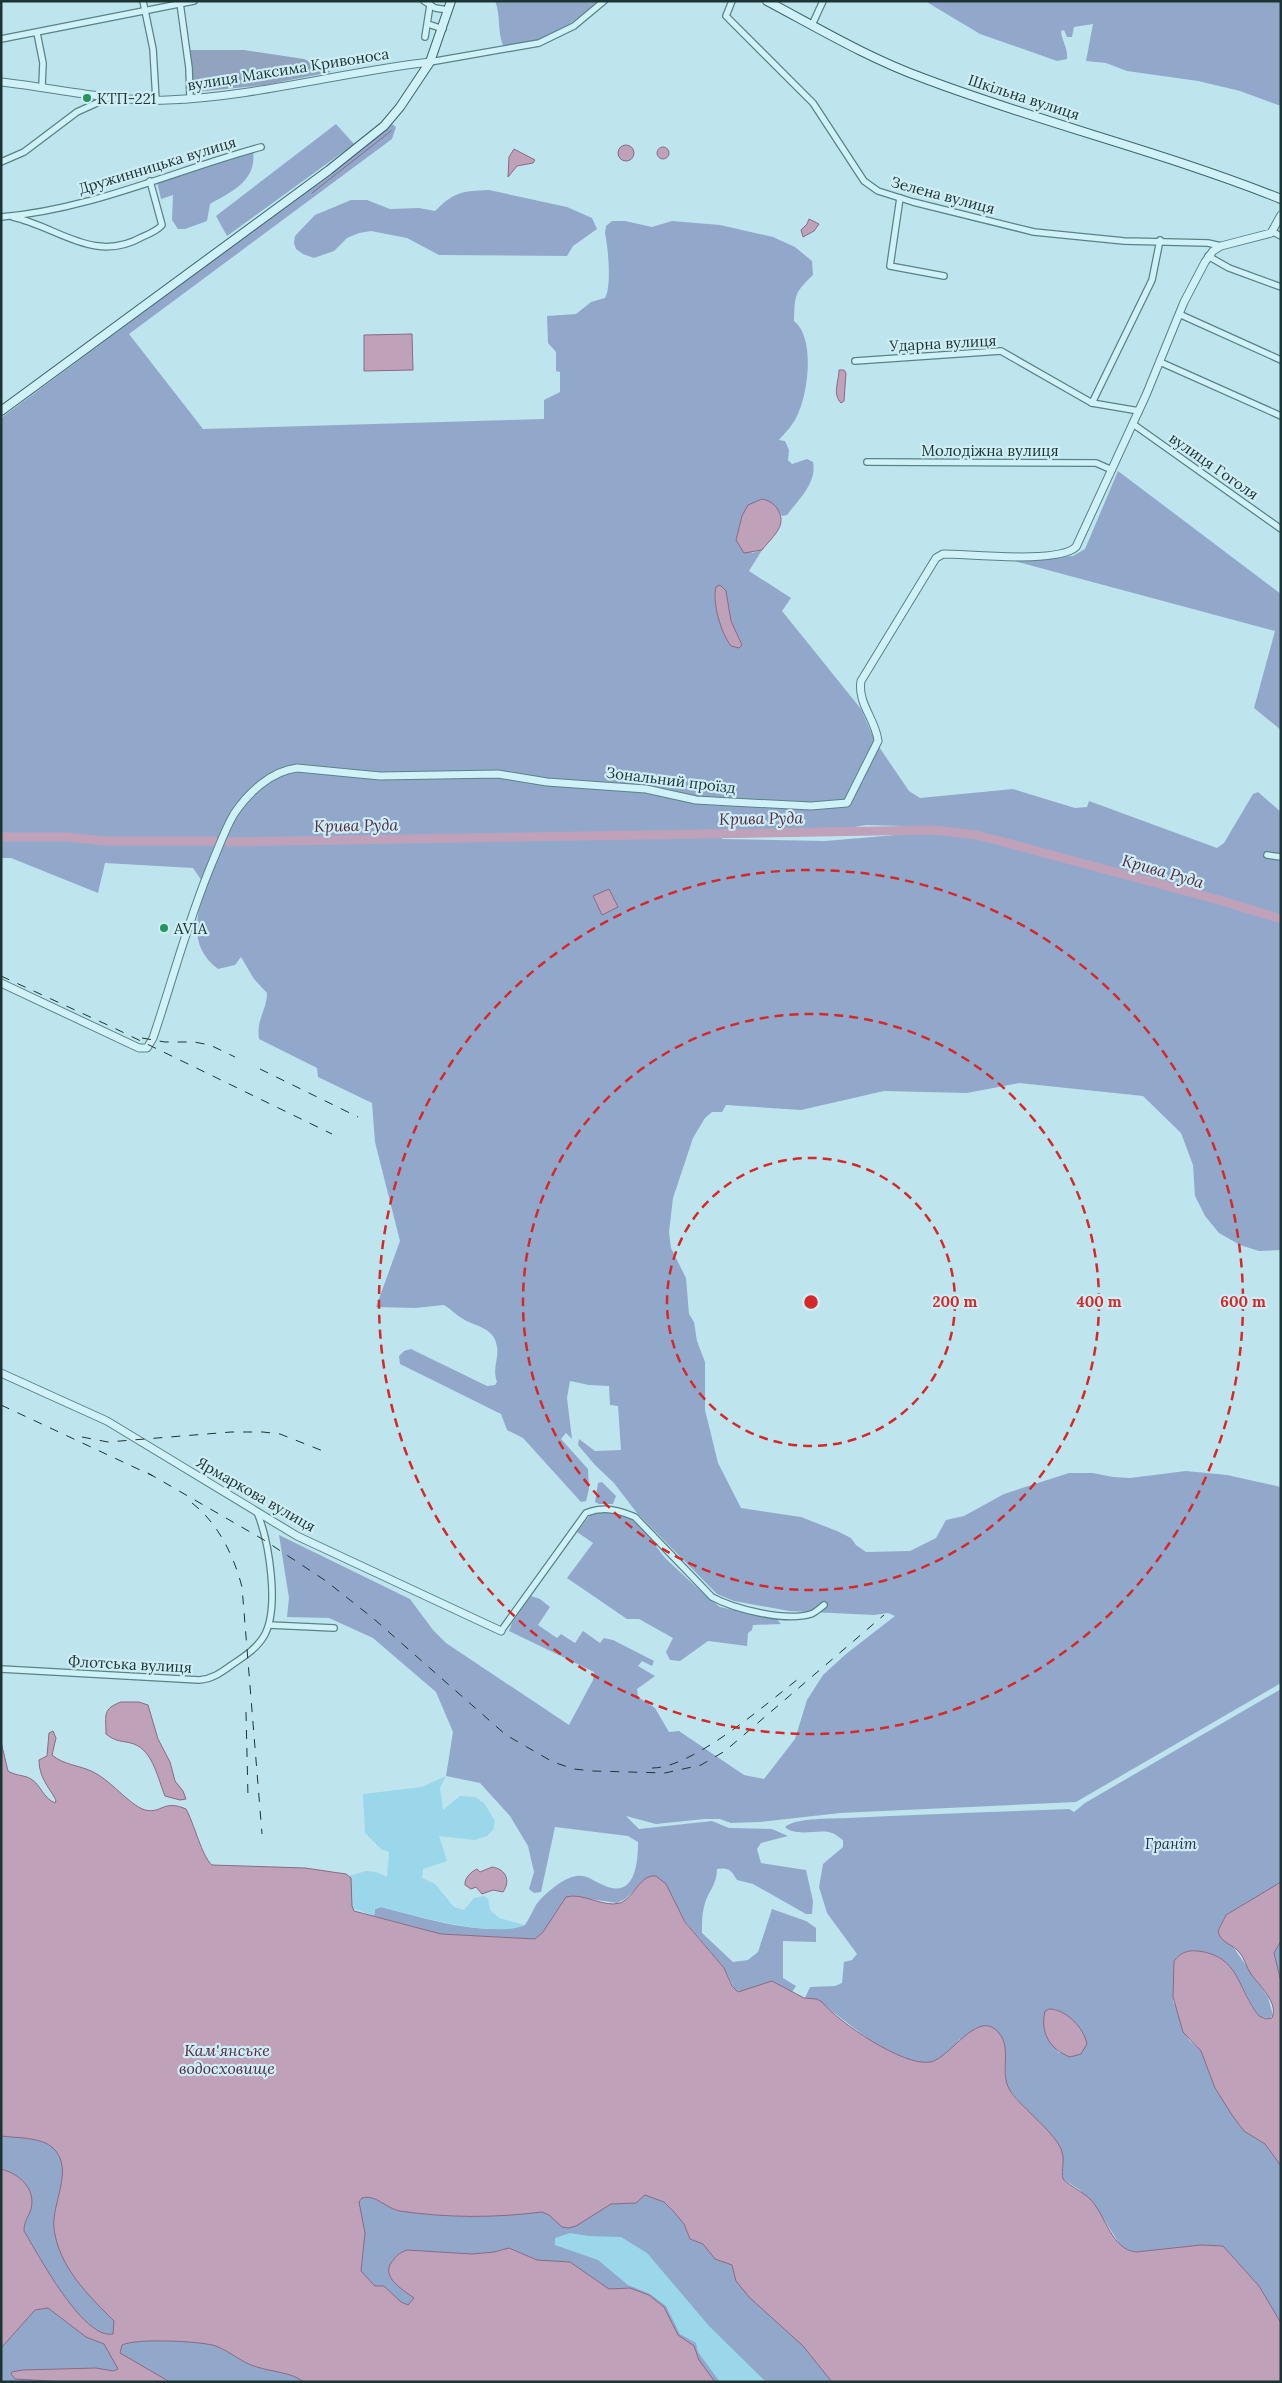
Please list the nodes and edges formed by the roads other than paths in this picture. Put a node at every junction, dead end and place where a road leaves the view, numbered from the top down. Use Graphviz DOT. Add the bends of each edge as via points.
graph roads {
  1 [pos="143,1"];
  2 [pos="194,1"];
  3 [pos="424,1"];
  4 [pos="451,1"];
  5 [pos="604,1"];
  6 [pos="732,1"];
  7 [pos="767,1"];
  8 [pos="823,1"];
  9 [pos="180,3"];
  10 [pos="430,5"];
  11 [pos="145,10"];
  12 [pos="448,10"];
  13 [pos="428,24"];
  14 [pos="812,25"];
  15 [pos="442,29"];
  16 [pos="37,33"];
  17 [pos="425,37"];
  18 [pos="1,39"];
  19 [pos="430,62"];
  20 [pos="1,82"];
  21 [pos="42,86"];
  22 [pos="114,96"];
  23 [pos="190,98"];
  24 [pos="156,100"];
  25 [pos="261,147"];
  26 [pos="1,162"];
  27 [pos="150,181"];
  28 [pos="900,198"];
  29 [pos="1281,199"];
  30 [pos="1281,215"];
  31 [pos="10,216"];
  32 [pos="1,217"];
  33 [pos="1272,232"];
  34 [pos="1281,236"];
  35 [pos="1160,240"];
  36 [pos="1221,246"];
  37 [pos="1208,256"];
  38 [pos="944,276"];
  39 [pos="1281,287"];
  40 [pos="1179,314"];
  41 [pos="1281,360"];
  42 [pos="855,361"];
  43 [pos="1160,362"];
  44 [pos="1092,403"];
  45 [pos="1,411"];
  46 [pos="1139,411"];
  47 [pos="1281,416"];
  48 [pos="1133,424"];
  49 [pos="867,462"];
  50 [pos="1112,470"];
  51 [pos="1281,529"];
  52 [pos="1267,855"];
  53 [pos="1281,856"];
  54 [pos="1,984"];
  55 [pos="1,1373"];
  56 [pos="256,1512"];
  57 [pos="824,1605"];
  58 [pos="269,1625"];
  59 [pos="334,1628"];
  60 [pos="501,1631"];
  61 [pos="1,1669"];
  1 -- 11 [label="street"];
  2 -- 9 [label="street"];
  3 -- 10 [label="street"];
  4 -- 12 [label="main road"];
  5 -- 19 [label="street" via="574,26 539,43"];
  6 -- 28 [label="street, Зелена вулиця" via="726,16 813,103 864,181 878,191"];
  7 -- 14 [label="main road, Шкільна вулиця"];
  8 -- 14 [label="street"];
  9 -- 11 [label="street"];
  9 -- 23 [label="street"];
  10 -- 12 [label="street"];
  10 -- 13 [label="street"];
  11 -- 16 [label="street"];
  11 -- 24 [label="street" via="152,44"];
  12 -- 15 [label="main road"];
  13 -- 15 [label="street"];
  13 -- 17 [label="street"];
  14 -- 29 [label="main road, Шкільна вулиця" via="872,57 923,78 1182,162"];
  15 -- 19 [label="main road"];
  16 -- 18 [label="street"];
  16 -- 21 [label="street" via="44,64"];
  19 -- 23 [label="street, вулиця Максима Кривоноса"];
  19 -- 45 [label="main road" via="400,108 365,143"];
  20 -- 21 [label="street, вулиця Максима Кривоноса"];
  21 -- 22 [label="street, вулиця Максима Кривоноса"];
  22 -- 24 [label="street, вулиця Максима Кривоноса"];
  22 -- 26 [label="street" via="77,112 24,152"];
  23 -- 24 [label="street, вулиця Максима Кривоноса"];
  25 -- 27 [label="street, Дружинницька вулиця"];
  27 -- 31 [label="street, Дружинницька вулиця" via="106,197"];
  27 -- 31 [label="street" via="162,226 132,243 114,248 90,246"];
  28 -- 35 [label="street, Зелена вулиця" via="1034,232 1116,240"];
  28 -- 38 [label="street" via="890,266"];
  30 -- 33 [label="street"];
  31 -- 32 [label="street, Дружинницька вулиця"];
  33 -- 34 [label="street"];
  33 -- 36 [label="street"];
  35 -- 36 [label="street, Зелена вулиця"];
  35 -- 44 [label="street" via="1152,280"];
  36 -- 37 [label="street"];
  37 -- 39 [label="street" via="1229,268"];
  37 -- 40 [label="street"];
  40 -- 41 [label="street"];
  40 -- 43 [label="street"];
  42 -- 44 [label="street, Ударна вулиця" via="1002,351"];
  43 -- 46 [label="street"];
  43 -- 47 [label="street"];
  44 -- 46 [label="street, Ударна вулиця"];
  46 -- 48 [label="street"];
  48 -- 50 [label="street"];
  48 -- 51 [label="street, вулиця Гоголя"];
  49 -- 50 [label="street, Молодіжна вулиця" via="1096,463"];
  50 -- 54 [label="street, Зональний проїзд" via="1073,550 1040,556 939,555 861,681 862,697 878,741 847,803 811,806 696,800 646,789 547,782 492,774 380,776 292,769 270,778 251,794 227,827 202,887 147,1048 139,1048"];
  52 -- 53 [label="street"];
  55 -- 56 [label="street, Ярмаркова вулиця" via="107,1421"];
  56 -- 58 [label="street, Флотська вулиця" via="268,1557 272,1608"];
  56 -- 60 [label="street, Ярмаркова вулиця" via="297,1536"];
  57 -- 60 [label="street" via="812,1614 792,1616 727,1605 712,1597 635,1518 621,1511 596,1509 586,1514"];
  58 -- 59 [label="street"];
  58 -- 61 [label="street, Флотська вулиця" via="252,1650 206,1680"];
}
